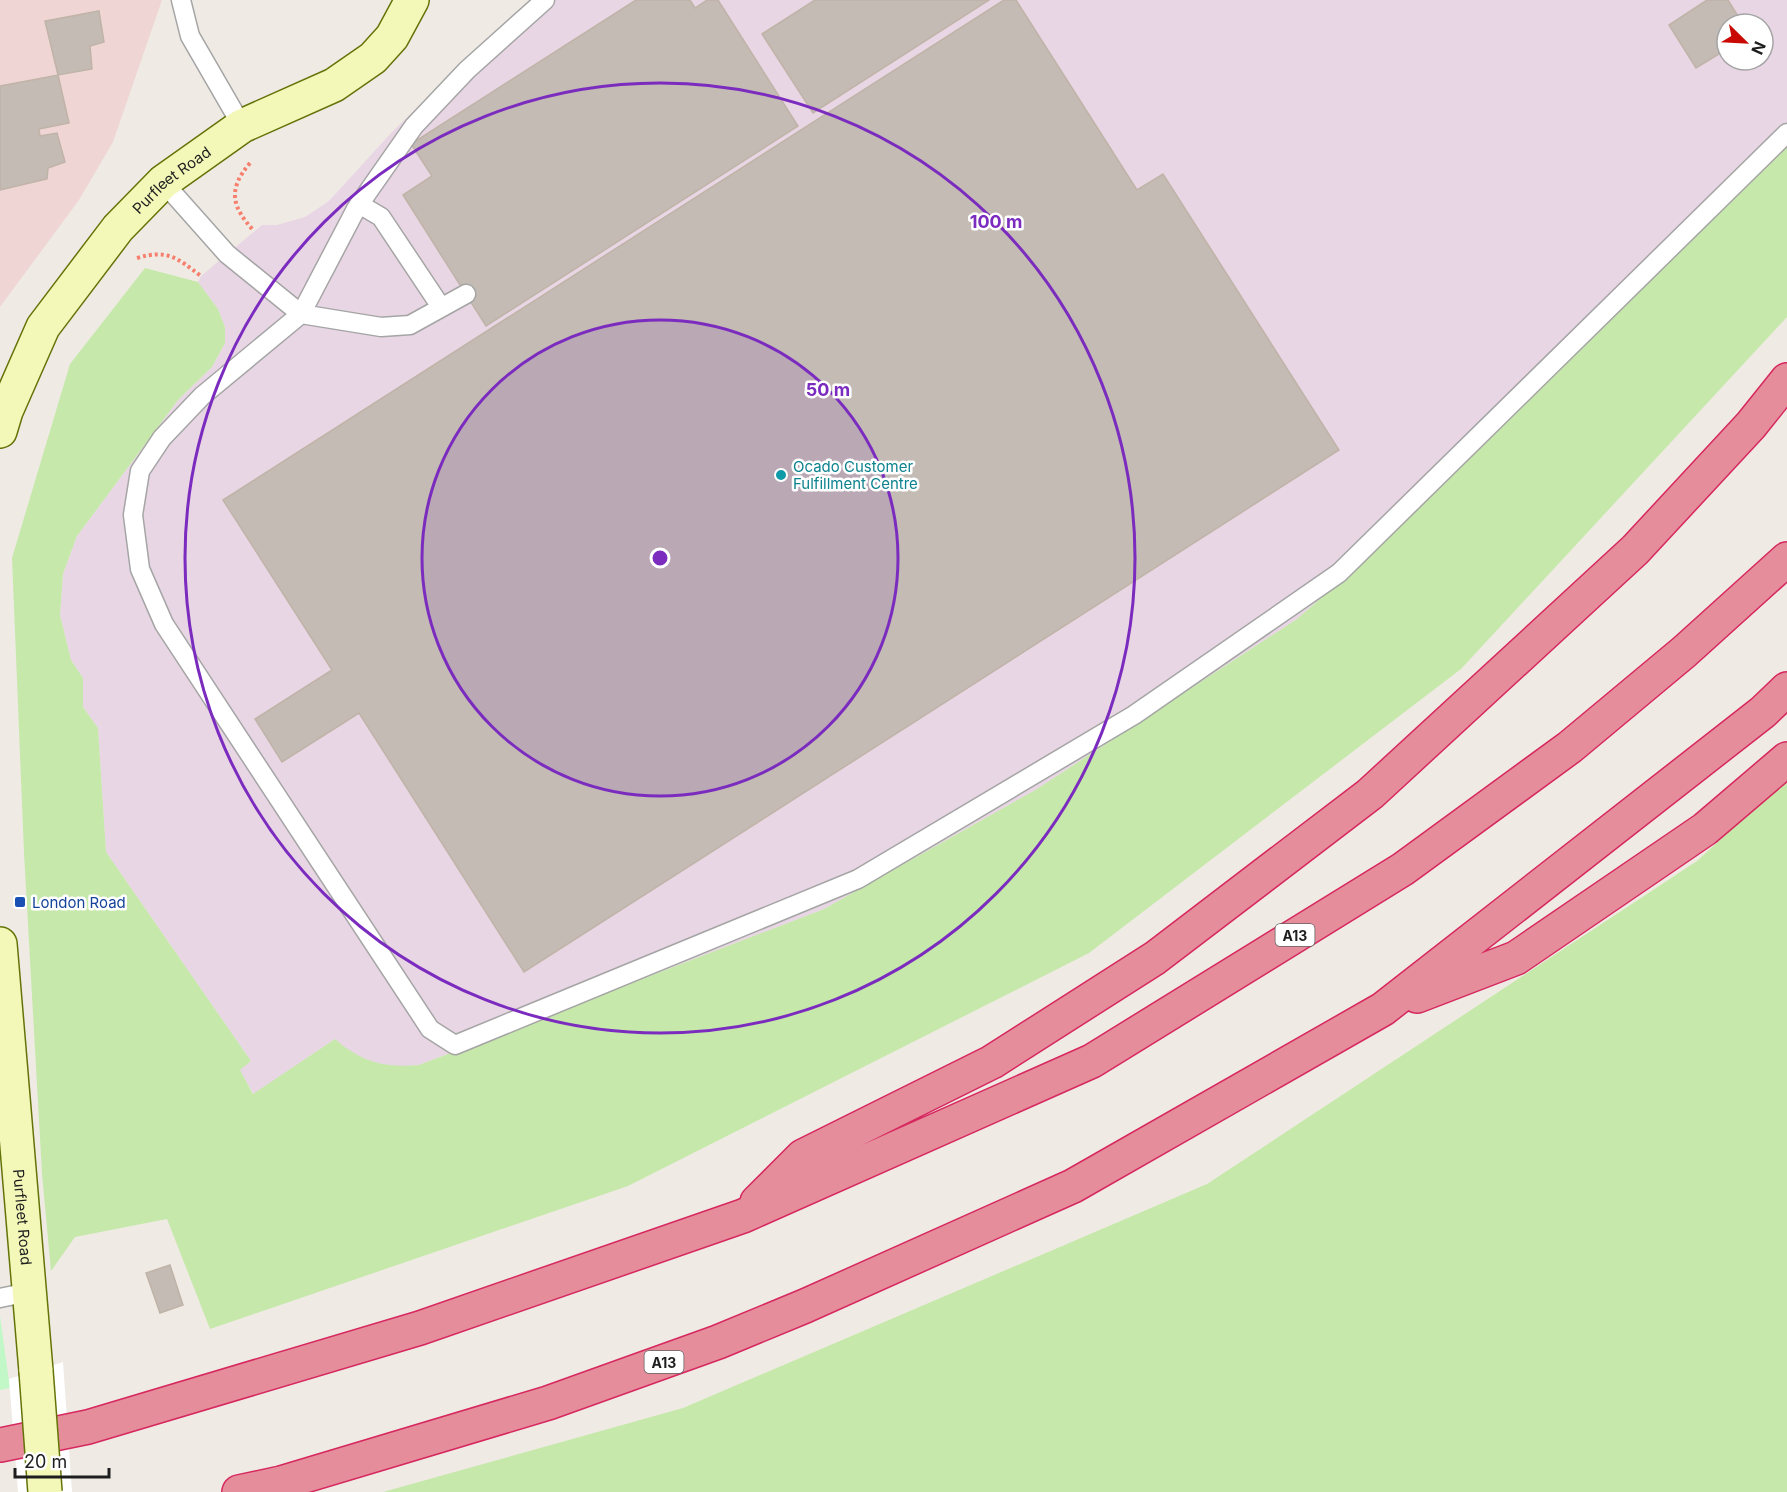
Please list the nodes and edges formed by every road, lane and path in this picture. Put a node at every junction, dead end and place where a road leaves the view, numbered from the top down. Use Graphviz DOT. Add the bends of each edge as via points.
graph roads {
  1 [pos="182,0"];
  2 [pos="412,0"];
  3 [pos="545,0"];
  4 [pos="242,126"];
  5 [pos="1787,133"];
  6 [pos="163,182"];
  7 [pos="359,204"];
  8 [pos="135,258"];
  9 [pos="201,276"];
  10 [pos="466,294"];
  11 [pos="441,307"];
  12 [pos="301,314"];
  13 [pos="1787,380"];
  14 [pos="0,431"];
  15 [pos="1787,559"];
  16 [pos="1787,688"];
  17 [pos="1787,759"];
  18 [pos="0,944"];
  19 [pos="1383,1009"];
  20 [pos="743,1216"];
  21 [pos="14,1295"];
  22 [pos="0,1445"];
  23 [pos="45,1492"];
  24 [pos="239,1492"];
  1 -- 4 [label="lane" via="190,36"];
  2 -- 4 [label="street, Purfleet Road" via="403,20 373,58 334,85"];
  3 -- 7 [label="lane" via="467,70 414,126"];
  4 -- 6 [label="street, Purfleet Road"];
  5 -- 12 [label="lane" via="1339,573 1134,715 858,879 455,1045 430,1029 406,994 164,624 140,569 133,515 140,471 162,438 202,396"];
  6 -- 12 [label="lane" via="227,254"];
  6 -- 14 [label="street, Purfleet Road" via="118,228 43,327"];
  7 -- 11 [label="lane" via="381,217"];
  7 -- 12 [label="lane"];
  8 -- 9 [label="path" via="154,253 177,257"];
  10 -- 11 [label="lane"];
  11 -- 12 [label="lane" via="410,325 381,327"];
  13 -- 20 [label="highway" via="1751,425 1635,550 1370,794 1155,958 1011,1050 803,1155"];
  15 -- 20 [label="highway, A13" via="1570,747 1403,869 1092,1061"];
  16 -- 19 [label="highway, A13" via="1763,712"];
  17 -- 19 [label="highway" via="1705,829 1516,957"];
  18 -- 21 [label="street, Purfleet Road"];
  19 -- 24 [label="highway, A13" via="1072,1186 805,1306 548,1403"];
  20 -- 22 [label="highway, A13" via="420,1328 88,1427"];
  21 -- 23 [label="street, Purfleet Road, bridge" via="36,1371"];
}
